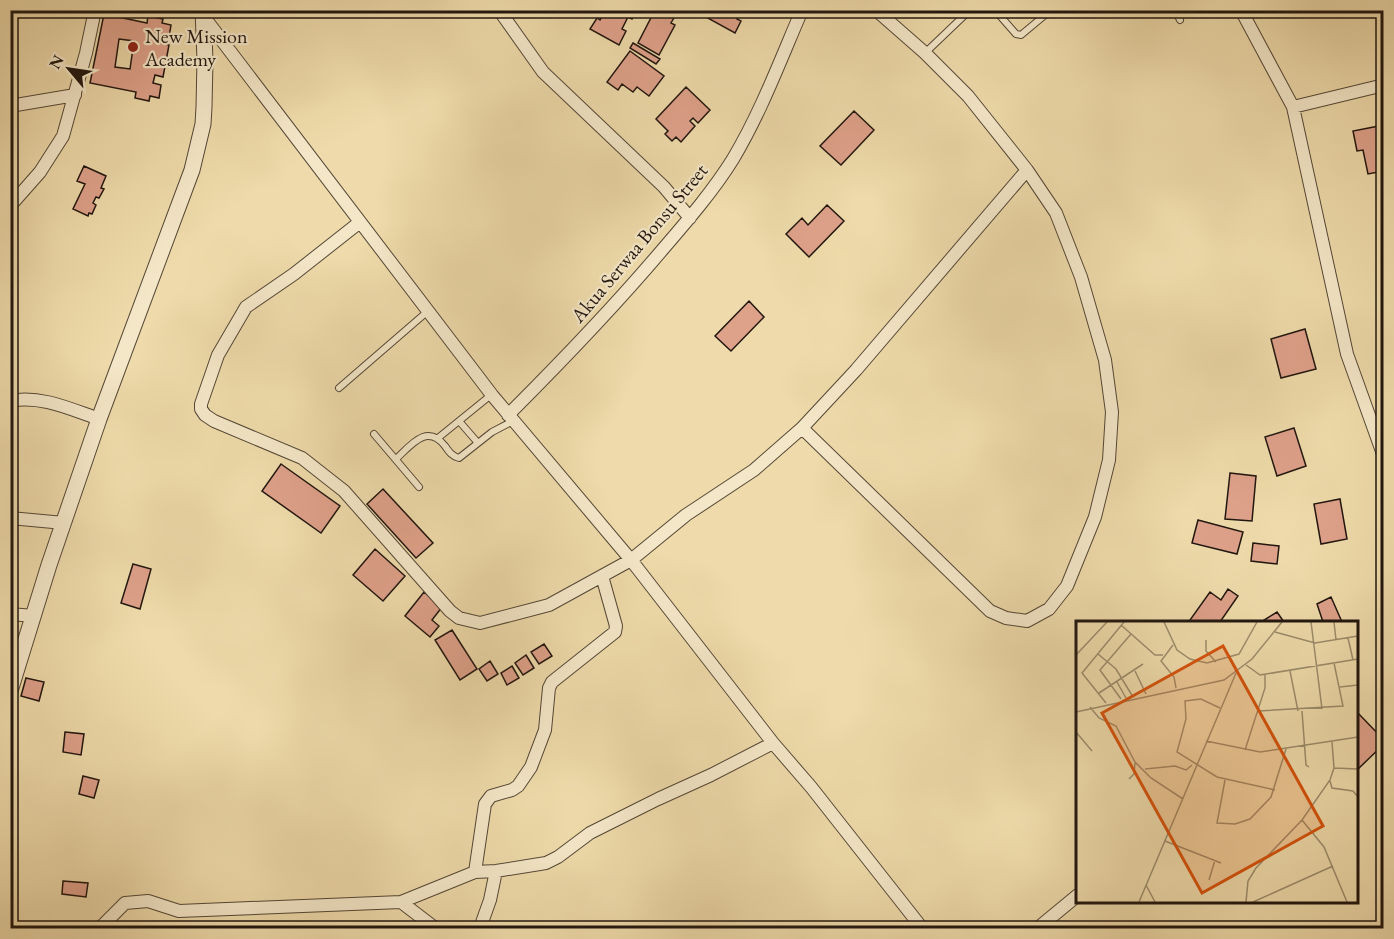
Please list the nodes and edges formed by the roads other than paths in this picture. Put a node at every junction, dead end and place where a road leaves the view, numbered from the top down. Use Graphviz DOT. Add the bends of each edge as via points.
graph roads {
  1 [pos="95,10"];
  2 [pos="802,10"];
  3 [pos="876,10"];
  4 [pos="970,10"];
  5 [pos="995,10"];
  6 [pos="1051,10"];
  7 [pos="1175,10"];
  8 [pos="1241,10"];
  9 [pos="500,11"];
  10 [pos="203,14"];
  11 [pos="1180,20"];
  12 [pos="926,53"];
  13 [pos="1383,85"];
  14 [pos="75,94"];
  15 [pos="10,106"];
  16 [pos="1293,107"];
  17 [pos="1027,170"];
  18 [pos="10,206"];
  19 [pos="690,218"];
  20 [pos="360,222"];
  21 [pos="428,311"];
  22 [pos="339,388"];
  23 [pos="492,394"];
  24 [pos="10,401"];
  25 [pos="511,418"];
  26 [pos="99,419"];
  27 [pos="459,421"];
  28 [pos="802,428"];
  29 [pos="374,434"];
  30 [pos="438,438"];
  31 [pos="478,443"];
  32 [pos="1383,457"];
  33 [pos="396,459"];
  34 [pos="419,487"];
  35 [pos="10,518"];
  36 [pos="64,523"];
  37 [pos="631,560"];
  38 [pos="602,576"];
  39 [pos="10,614"];
  40 [pos="34,616"];
  41 [pos="10,691"];
  42 [pos="773,743"];
  43 [pos="496,871"];
  44 [pos="475,872"];
  45 [pos="1076,896"];
  46 [pos="401,902"];
  47 [pos="100,928"];
  48 [pos="435,928"];
  49 [pos="480,928"];
  50 [pos="922,928"];
  51 [pos="1038,928"];
  1 -- 14 [label="street"];
  2 -- 19 [label="street, Akua Serwaa Bonsu Street" via="749,130"];
  3 -- 12 [label="street"];
  4 -- 12 [label="lane"];
  5 -- 6 [label="lane" via="1021,35"];
  7 -- 11 [label="lane"];
  8 -- 16 [label="street"];
  9 -- 19 [label="street" via="543,72 664,187"];
  10 -- 20 [label="street"];
  10 -- 26 [label="street" via="203,124 192,170"];
  12 -- 17 [label="street" via="968,96"];
  13 -- 16 [label="street"];
  14 -- 15 [label="street"];
  14 -- 18 [label="street" via="63,136 52,156"];
  16 -- 32 [label="street" via="1347,354"];
  17 -- 28 [label="street"];
  17 -- 28 [label="street" via="1056,213 1082,277 1105,360 1112,412 1109,460 1095,517 1067,586 1049,609 1027,621 990,611"];
  19 -- 25 [label="street, Akua Serwaa Bonsu Street"];
  20 -- 21 [label="street"];
  20 -- 38 [label="street" via="246,307 218,355 201,404 205,415 312,465 344,491 459,618 480,623 549,605"];
  21 -- 22 [label="lane"];
  21 -- 23 [label="street"];
  23 -- 25 [label="street"];
  23 -- 27 [label="lane"];
  24 -- 26 [label="street" via="41,400"];
  25 -- 31 [label="lane"];
  25 -- 37 [label="street"];
  26 -- 36 [label="street"];
  27 -- 30 [label="lane"];
  27 -- 31 [label="lane"];
  28 -- 37 [label="street" via="754,470 686,515"];
  29 -- 33 [label="lane"];
  30 -- 31 [label="lane" via="456,458"];
  30 -- 33 [label="lane" via="423,436"];
  33 -- 34 [label="lane"];
  35 -- 36 [label="street"];
  36 -- 40 [label="street"];
  37 -- 38 [label="street"];
  37 -- 42 [label="street"];
  38 -- 44 [label="street" via="615,632 552,682 545,730 531,767 518,786 491,796 485,804"];
  39 -- 40 [label="street"];
  40 -- 41 [label="street"];
  42 -- 43 [label="street" via="590,833 558,858"];
  42 -- 50 [label="street"];
  43 -- 44 [label="street"];
  43 -- 49 [label="street"];
  44 -- 46 [label="street"];
  45 -- 51 [label="street"];
  46 -- 47 [label="street" via="179,911 148,901 124,903"];
  46 -- 48 [label="street"];
}
